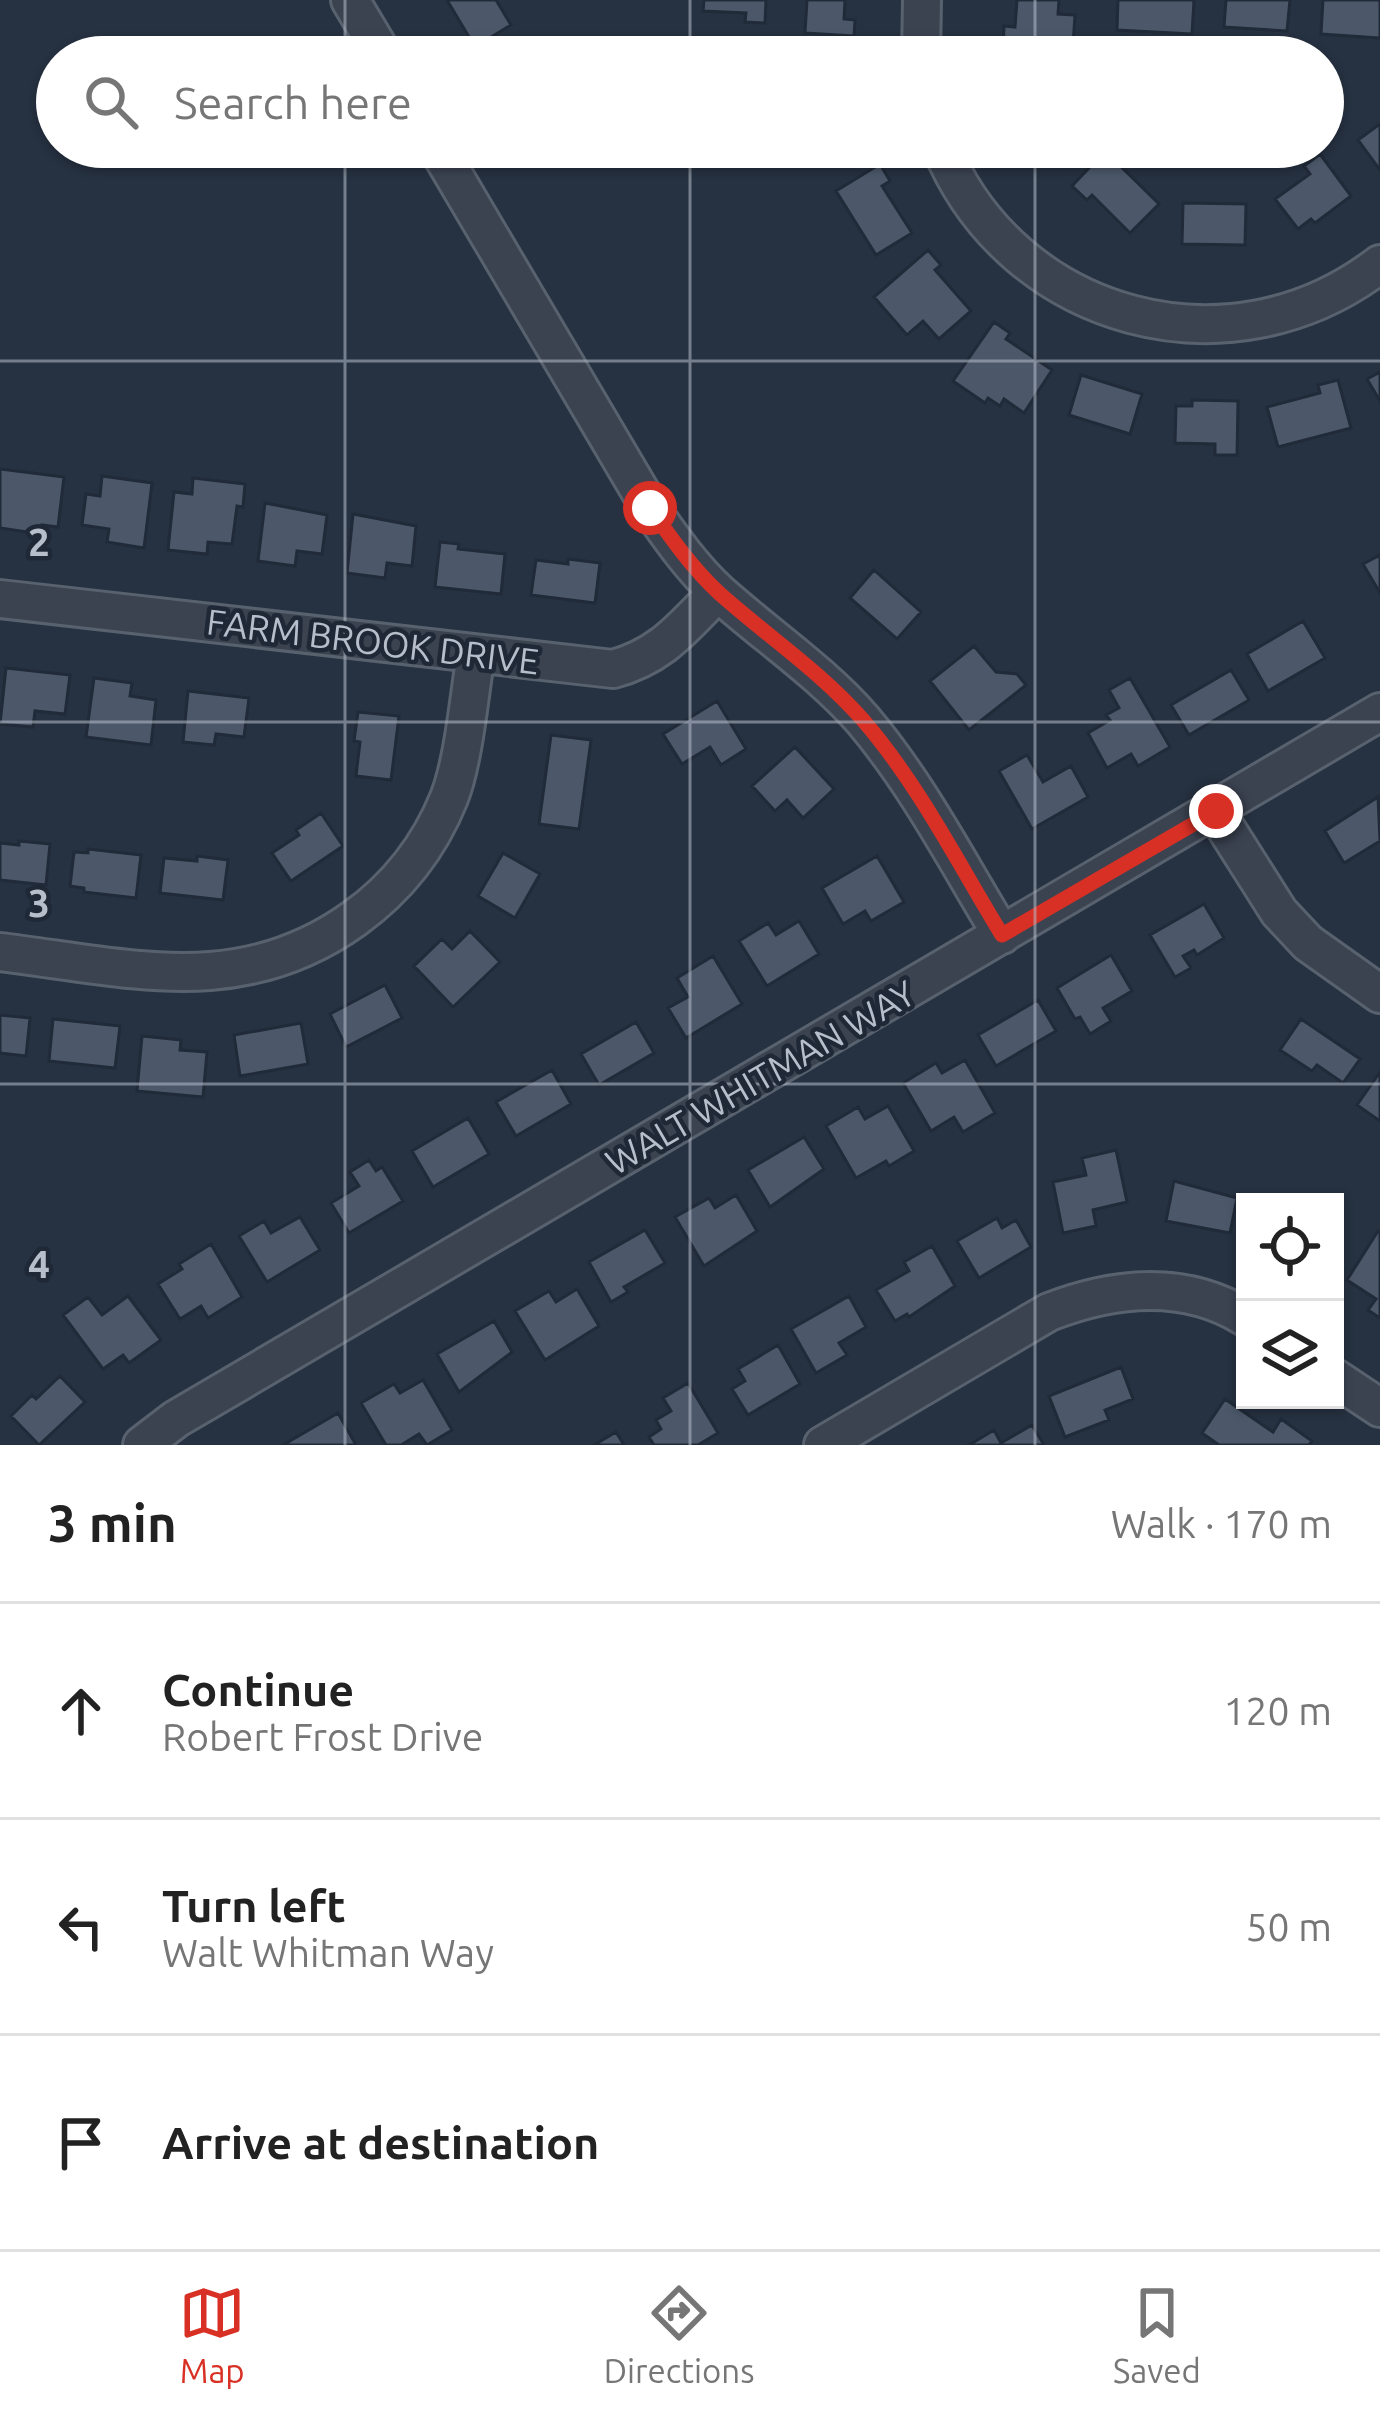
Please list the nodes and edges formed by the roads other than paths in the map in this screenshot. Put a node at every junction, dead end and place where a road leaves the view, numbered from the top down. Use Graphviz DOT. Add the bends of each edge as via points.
graph roads {
  1 [pos="350,0"];
  2 [pos="922,0"];
  3 [pos="371,36"];
  4 [pos="921,36"];
  5 [pos="449,168"];
  6 [pos="953,168"];
  7 [pos="1380,264"];
  8 [pos="718,592"];
  9 [pos="0,598"];
  10 [pos="476,654"];
  11 [pos="1380,712"];
  12 [pos="1216,811"];
  13 [pos="1002,935"];
  14 [pos="0,952"];
  15 [pos="1380,994"];
  16 [pos="1236,1314"];
  17 [pos="1344,1384"];
  18 [pos="1380,1408"];
  19 [pos="142,1445"];
  20 [pos="824,1445"];
  1 -- 3 [label="street"];
  2 -- 4 [label="street"];
  5 -- 8 [label="street" via="650,508"];
  6 -- 7 [label="street" via="1011,250 1076,294 1138,317 1187,325 1276,316 1318,302"];
  8 -- 10 [label="street, FARM BROOK DRIVE" via="661,650 613,669"];
  8 -- 13 [label="street" via="862,720"];
  9 -- 10 [label="street, FARM BROOK DRIVE"];
  10 -- 14 [label="street" via="451,793 433,832 393,885 338,931 295,952 206,972"];
  11 -- 12 [label="street, WALT WHITMAN WAY"];
  12 -- 13 [label="street, WALT WHITMAN WAY"];
  12 -- 15 [label="street" via="1307,944"];
  13 -- 19 [label="street, WALT WHITMAN WAY"];
  16 -- 20 [label="street" via="1167,1291 1089,1296"];
  17 -- 18 [label="street"];
}
